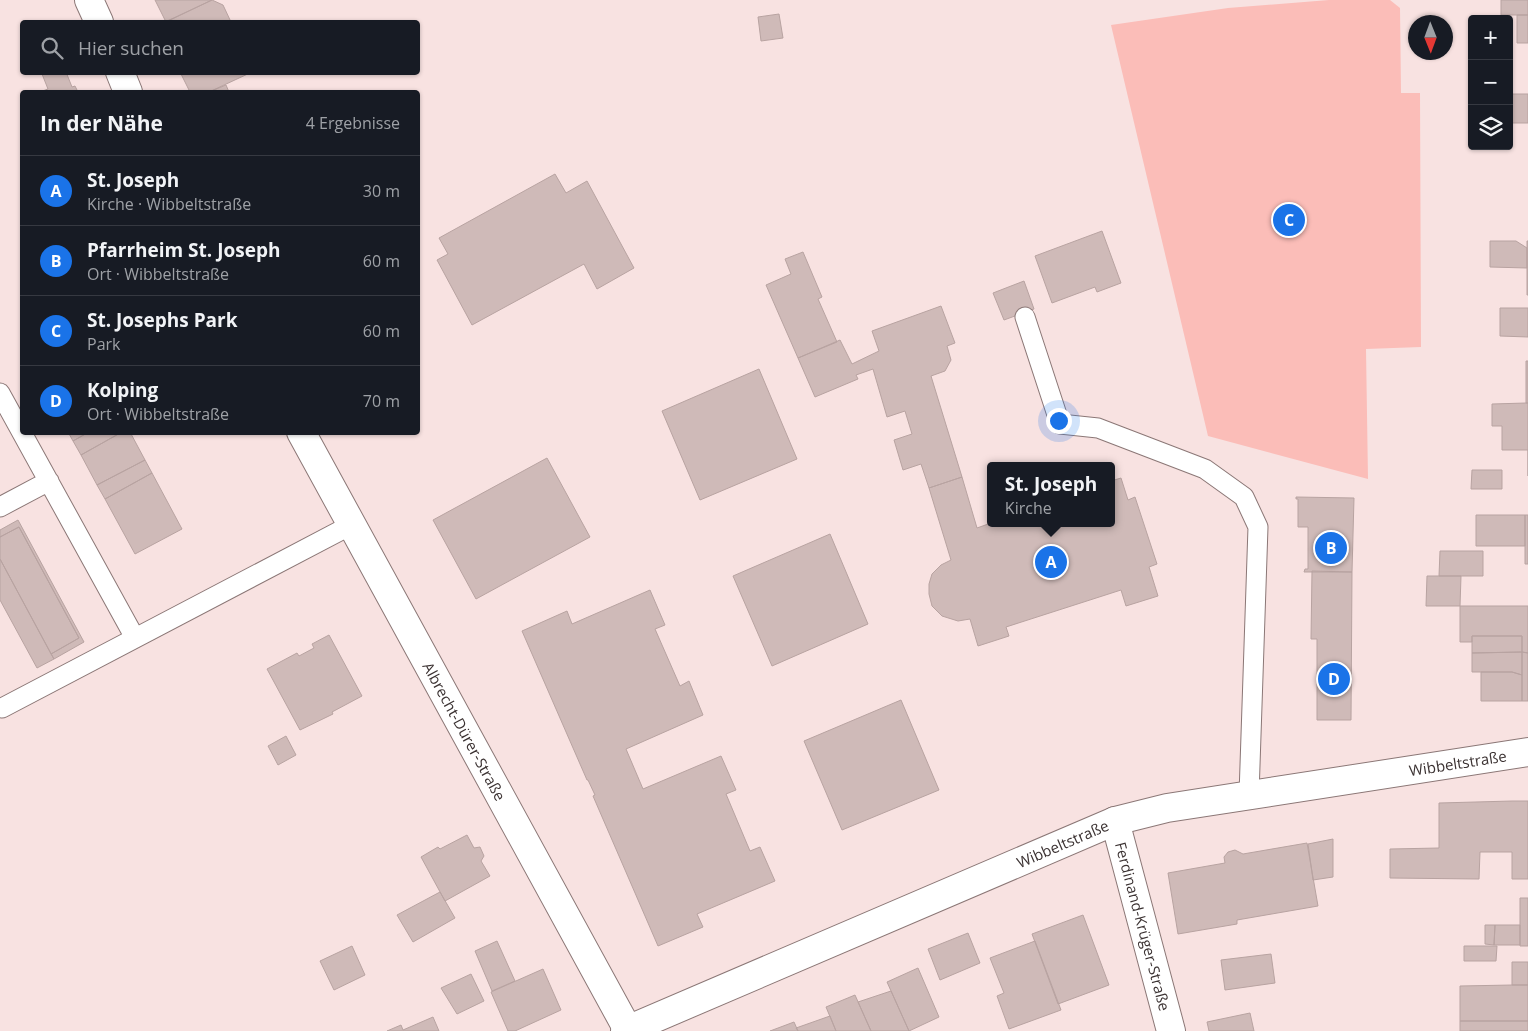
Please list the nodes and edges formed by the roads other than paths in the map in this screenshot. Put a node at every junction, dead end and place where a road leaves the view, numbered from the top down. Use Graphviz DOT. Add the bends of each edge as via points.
graph roads {
  1 [pos="89,0"];
  2 [pos="98,20"];
  3 [pos="121,75"];
  4 [pos="127,90"];
  5 [pos="1026,317"];
  6 [pos="0,393"];
  7 [pos="20,430"];
  8 [pos="23,435"];
  9 [pos="302,435"];
  10 [pos="48,481"];
  11 [pos="0,507"];
  12 [pos="351,525"];
  13 [pos="135,638"];
  14 [pos="2,708"];
  15 [pos="1528,752"];
  16 [pos="1249,795"];
  17 [pos="1115,821"];
  18 [pos="626,1030"];
  19 [pos="1171,1031"];
  1 -- 2 [label="street"];
  3 -- 4 [label="street"];
  5 -- 16 [label="lane" via="1060,424 1098,428 1205,469 1244,496 1258,527"];
  6 -- 7 [label="lane"];
  8 -- 10 [label="lane"];
  9 -- 12 [label="street, Albrecht-Dürer-Straße"];
  10 -- 11 [label="lane"];
  10 -- 13 [label="lane"];
  12 -- 13 [label="lane"];
  12 -- 18 [label="street, Albrecht-Dürer-Straße"];
  13 -- 14 [label="lane"];
  15 -- 16 [label="street, Wibbeltstraße"];
  16 -- 17 [label="street, Wibbeltstraße" via="1167,808"];
  17 -- 18 [label="street, Wibbeltstraße"];
  17 -- 19 [label="street, Ferdinand-Krüger-Straße"];
}
